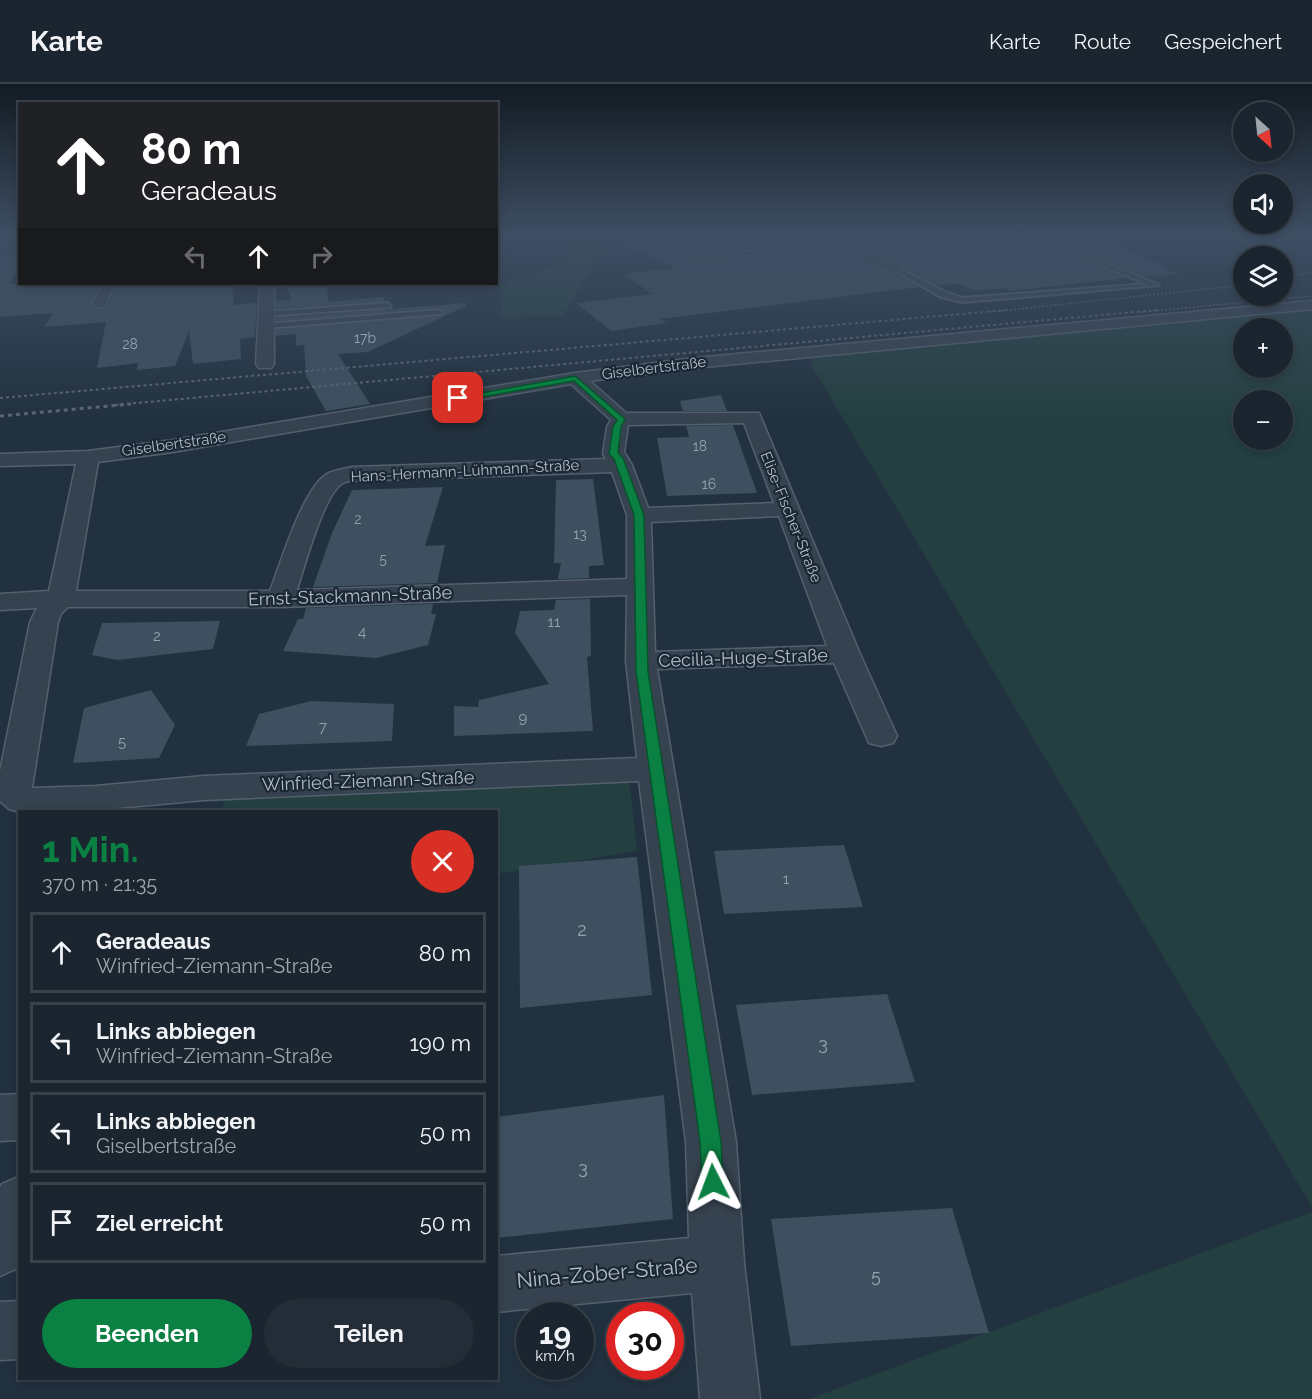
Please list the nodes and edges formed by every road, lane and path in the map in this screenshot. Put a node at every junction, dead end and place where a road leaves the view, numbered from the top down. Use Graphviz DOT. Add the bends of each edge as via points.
graph roads {
  1 [pos="102,298"];
  2 [pos="267,298"];
  3 [pos="957,298"];
  4 [pos="1008,298"];
  5 [pos="99,304"];
  6 [pos="388,304"];
  7 [pos="1312,305"];
  8 [pos="438,312"];
  9 [pos="266,320"];
  10 [pos="266,364"];
  11 [pos="575,378"];
  12 [pos="621,419"];
  13 [pos="88,457"];
  14 [pos="0,460"];
  15 [pos="621,465"];
  16 [pos="788,510"];
  17 [pos="639,515"];
  18 [pos="640,587"];
  19 [pos="61,599"];
  20 [pos="281,599"];
  21 [pos="0,602"];
  22 [pos="845,654"];
  23 [pos="641,662"];
  24 [pos="881,736"];
  25 [pos="655,769"];
  26 [pos="200,800"];
  27 [pos="18,1117"];
  28 [pos="0,1118"];
  29 [pos="18,1207"];
  30 [pos="0,1249"];
  31 [pos="717,1263"];
  32 [pos="498,1284"];
  33 [pos="18,1330"];
  34 [pos="0,1331"];
  35 [pos="730,1399"];
  1 -- 5 [label="street"];
  2 -- 9 [label="street"];
  3 -- 4 [label="lane"];
  6 -- 9 [label="lane"];
  7 -- 11 [label="street, Giselbertstraße" via="694,363"];
  8 -- 9 [label="lane"];
  9 -- 10 [label="street"];
  11 -- 12 [label="street"];
  11 -- 13 [label="street, Giselbertstraße"];
  12 -- 15 [label="street" via="613,454"];
  12 -- 16 [label="street, Elise-Fischer-Straße" via="752,417"];
  13 -- 14 [label="street, Giselbertstraße"];
  13 -- 19 [label="street, Winfried-Ziemann-Straße"];
  15 -- 17 [label="street"];
  15 -- 20 [label="street, Hans-Hermann-Lühmann-Straße" via="352,474 335,478 323,490 303,532"];
  16 -- 17 [label="street"];
  16 -- 22 [label="street, Elise-Fischer-Straße"];
  17 -- 18 [label="street"];
  18 -- 20 [label="street, Ernst-Stackmann-Straße"];
  18 -- 23 [label="street"];
  19 -- 20 [label="street, Ernst-Stackmann-Straße"];
  19 -- 21 [label="street, Ernst-Stackmann-Straße"];
  19 -- 26 [label="street, Winfried-Ziemann-Straße" via="43,619 13,793 22,800 42,801"];
  22 -- 23 [label="street, Cecilia-Huge-Straße"];
  22 -- 24 [label="street, Elise-Fischer-Straße"];
  23 -- 25 [label="street"];
  25 -- 26 [label="street, Winfried-Ziemann-Straße"];
  25 -- 31 [label="street" via="711,1142"];
  27 -- 28 [label="street"];
  29 -- 30 [label="street"];
  31 -- 32 [label="street, Nina-Zober-Straße"];
  31 -- 35 [label="street"];
  33 -- 34 [label="street"];
}
